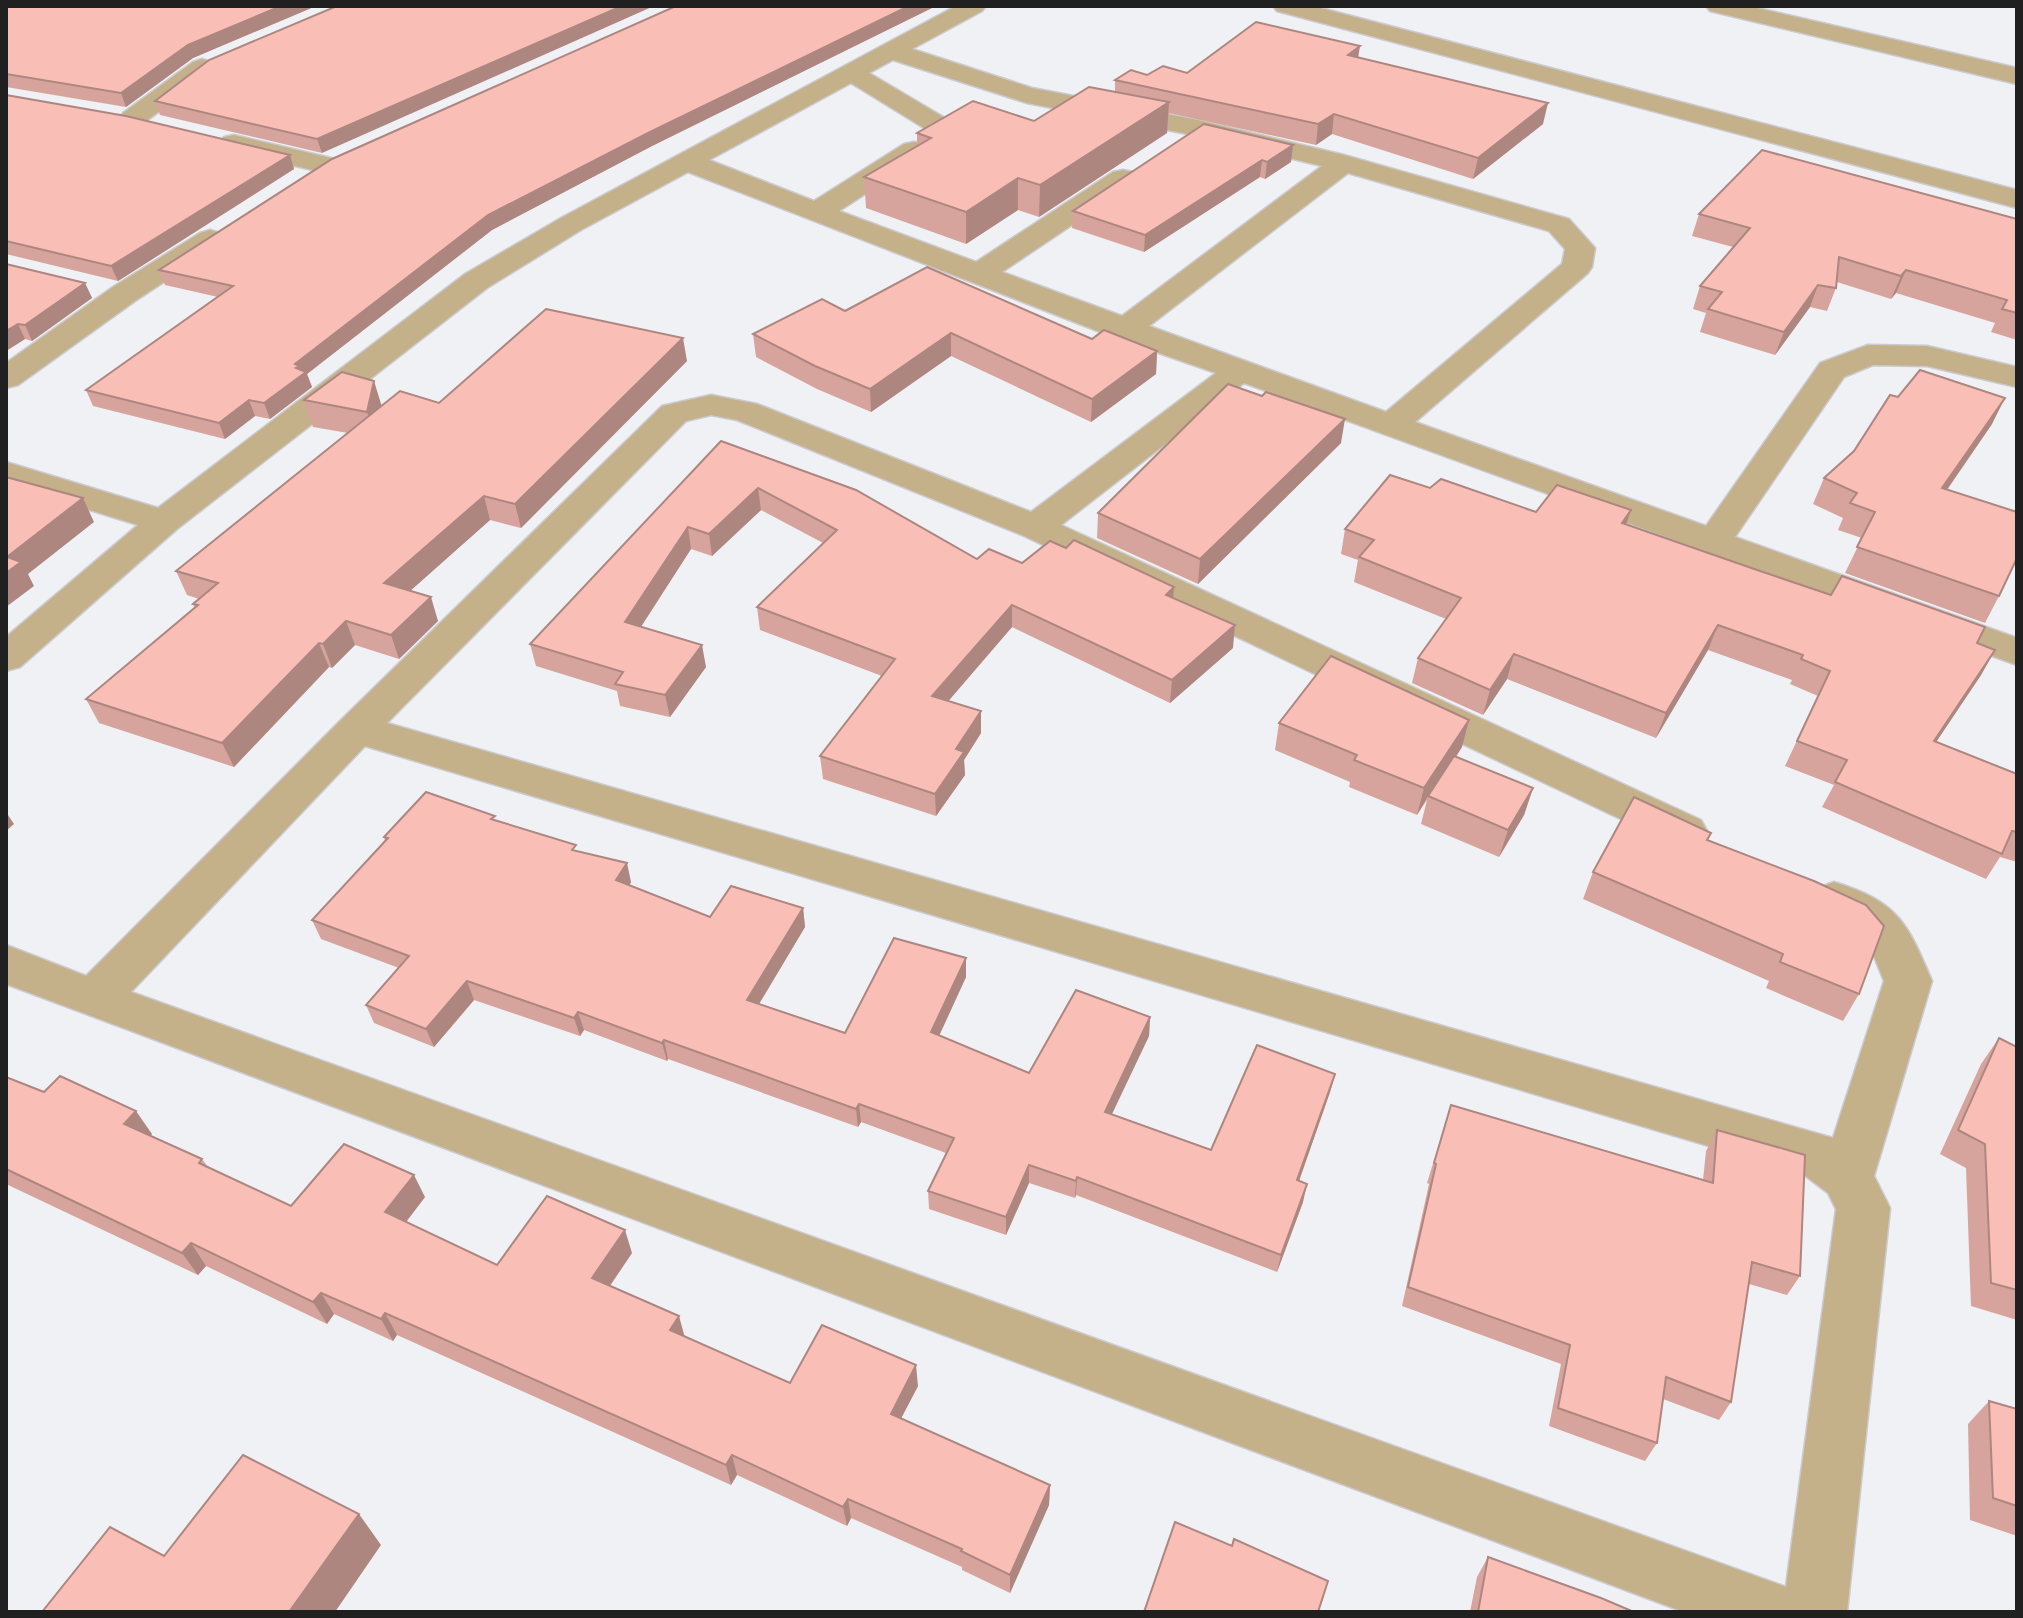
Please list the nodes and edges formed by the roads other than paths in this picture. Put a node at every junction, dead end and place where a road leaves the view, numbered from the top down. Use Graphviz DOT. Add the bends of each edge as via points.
graph roads {
  1 [pos="974,6"];
  2 [pos="1285,6"];
  3 [pos="1718,6"];
  4 [pos="892,51"];
  5 [pos="227,55"];
  6 [pos="852,73"];
  7 [pos="2017,76"];
  8 [pos="1027,95"];
  9 [pos="100,113"];
  10 [pos="132,119"];
  11 [pos="162,126"];
  12 [pos="1198,128"];
  13 [pos="946,130"];
  14 [pos="206,137"];
  15 [pos="1172,146"];
  16 [pos="353,152"];
  17 [pos="688,162"];
  18 [pos="1146,163"];
  19 [pos="1344,163"];
  20 [pos="325,165"];
  21 [pos="298,182"];
  22 [pos="2017,199"];
  23 [pos="815,213"];
  24 [pos="231,225"];
  25 [pos="979,274"];
  26 [pos="80,283"];
  27 [pos="124,294"];
  28 [pos="1124,330"];
  29 [pos="1238,372"];
  30 [pos="2017,377"];
  31 [pos="6,378"];
  32 [pos="1392,424"];
  33 [pos="6,473"];
  34 [pos="164,521"];
  35 [pos="1035,527"];
  36 [pos="1714,541"];
  37 [pos="2017,652"];
  38 [pos="6,658"];
  39 [pos="357,729"];
  40 [pos="1727,851"];
  41 [pos="1798,884"];
  42 [pos="6,964"];
  43 [pos="94,999"];
  44 [pos="1847,1177"];
  45 [pos="1770,1612"];
  46 [pos="1815,1612"];
  1 -- 4 [label="street"];
  2 -- 22 [label="street"];
  3 -- 7 [label="street"];
  4 -- 6 [label="street"];
  4 -- 8 [label="street"];
  5 -- 10 [label="street" via="203,66"];
  6 -- 13 [label="street"];
  6 -- 17 [label="street"];
  8 -- 12 [label="street"];
  8 -- 13 [label="street"];
  9 -- 10 [label="street"];
  10 -- 11 [label="street"];
  12 -- 15 [label="street"];
  12 -- 19 [label="street"];
  13 -- 23 [label="street"];
  14 -- 20 [label="street"];
  16 -- 20 [label="street"];
  17 -- 23 [label="street"];
  17 -- 34 [label="street" via="476,281"];
  18 -- 25 [label="street"];
  19 -- 28 [label="street"];
  19 -- 32 [label="street" via="1559,225 1580,248 1577,267"];
  20 -- 21 [label="street"];
  23 -- 25 [label="street"];
  24 -- 27 [label="street"];
  25 -- 28 [label="street"];
  26 -- 27 [label="street"];
  27 -- 31 [label="street"];
  28 -- 29 [label="street"];
  29 -- 32 [label="street"];
  29 -- 35 [label="street"];
  30 -- 36 [label="street" via="1927,356 1868,355 1832,370"];
  32 -- 36 [label="street"];
  33 -- 34 [label="street"];
  34 -- 38 [label="street"];
  35 -- 39 [label="street" via="745,411 711,405 674,413"];
  35 -- 40 [label="street"];
  36 -- 37 [label="street"];
  39 -- 43 [label="street"];
  39 -- 44 [label="street" via="1819,1156"];
  41 -- 44 [label="street" via="1870,917 1893,945 1908,981"];
  42 -- 43 [label="street"];
  43 -- 45 [label="street"];
  44 -- 46 [label="street" via="1863,1208"];
}
